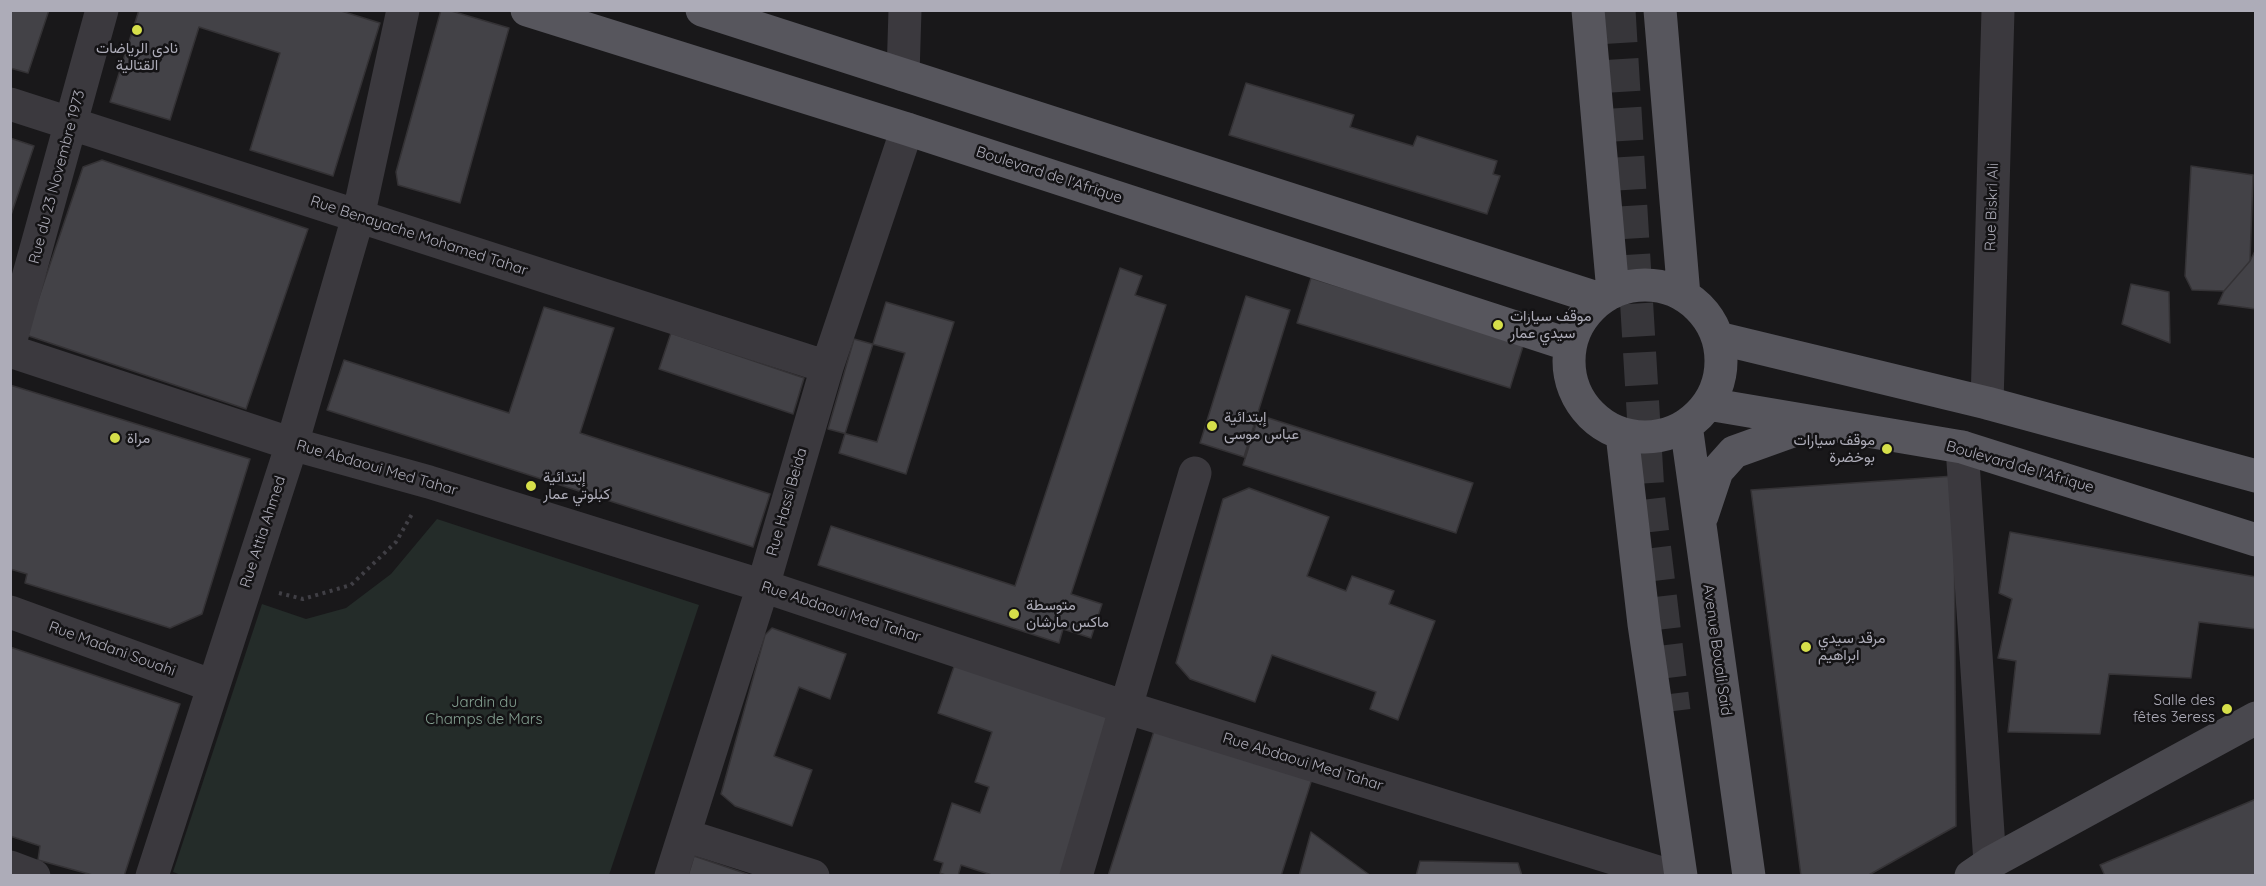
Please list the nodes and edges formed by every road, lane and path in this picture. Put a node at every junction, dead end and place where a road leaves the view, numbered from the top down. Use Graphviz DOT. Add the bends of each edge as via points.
graph roads {
  1 [pos="102,10"];
  2 [pos="403,10"];
  3 [pos="527,10"];
  4 [pos="702,10"];
  5 [pos="904,10"];
  6 [pos="1588,10"];
  7 [pos="1660,10"];
  8 [pos="1998,10"];
  9 [pos="903,75"];
  10 [pos="10,104"];
  11 [pos="72,124"];
  12 [pos="907,129"];
  13 [pos="358,217"];
  14 [pos="1606,296"];
  15 [pos="1684,296"];
  16 [pos="1718,338"];
  17 [pos="10,343"];
  18 [pos="1570,345"];
  19 [pos="10,351"];
  20 [pos="827,367"];
  21 [pos="1987,403"];
  22 [pos="1697,414"];
  23 [pos="1816,423"];
  24 [pos="1622,434"];
  25 [pos="292,444"];
  26 [pos="1962,447"];
  27 [pos="1195,473"];
  28 [pos="2256,476"];
  29 [pos="429,482"];
  30 [pos="1699,523"];
  31 [pos="2256,540"];
  32 [pos="246,584"];
  33 [pos="762,586"];
  34 [pos="10,612"];
  35 [pos="213,686"];
  36 [pos="1125,707"];
  37 [pos="1674,711"];
  38 [pos="2256,718"];
  39 [pos="684,835"];
  40 [pos="10,867"];
  41 [pos="1981,869"];
  42 [pos="34,876"];
  43 [pos="152,876"];
  44 [pos="671,876"];
  45 [pos="813,876"];
  46 [pos="1076,876"];
  47 [pos="1671,876"];
  48 [pos="1681,876"];
  49 [pos="1704,876"];
  50 [pos="1749,876"];
  1 -- 11 [label="street, Rue du 23 Novembre 1973"];
  2 -- 13 [label="street, Rue Attia Ahmed"];
  3 -- 12 [label="main road, Boulevard de l'Afrique"];
  4 -- 9 [label="main road"];
  5 -- 9 [label="street"];
  6 -- 14 [label="main road"];
  7 -- 15 [label="main road"];
  8 -- 21 [label="street, Rue Biskri Ali"];
  9 -- 14 [label="main road"];
  10 -- 11 [label="street, Rue Benayache Mohamed Tahar"];
  11 -- 13 [label="street, Rue Benayache Mohamed Tahar"];
  11 -- 17 [label="street, Rue du 23 Novembre 1973"];
  12 -- 18 [label="main road, Boulevard de l'Afrique"];
  12 -- 20 [label="street, Rue Hassi Beida"];
  13 -- 20 [label="street, Rue Benayache Mohamed Tahar"];
  13 -- 25 [label="street, Rue Attia Ahmed"];
  14 -- 15 [label="main road" via="1631,286 1649,285"];
  14 -- 18 [label="main road" via="1587,312"];
  15 -- 16 [label="main road" via="1698,307"];
  16 -- 21 [label="main road"];
  16 -- 22 [label="main road" via="1718,383"];
  18 -- 24 [label="main road" via="1571,382 1579,399 1590,414"];
  19 -- 25 [label="street, Rue Abdaoui Med Tahar"];
  20 -- 33 [label="street, Rue Hassi Beida"];
  21 -- 28 [label="main road"];
  22 -- 23 [label="main road, Boulevard de l'Afrique"];
  22 -- 24 [label="main road" via="1666,434"];
  22 -- 30 [label="main road, Avenue Bouali Said"];
  23 -- 26 [label="main road, Boulevard de l'Afrique"];
  23 -- 30 [label="main road" via="1734,452 1717,471"];
  24 -- 48 [label="main road" via="1644,624"];
  25 -- 29 [label="street, Rue Abdaoui Med Tahar"];
  25 -- 32 [label="street, Rue Attia Ahmed"];
  26 -- 31 [label="main road, Boulevard de l'Afrique"];
  26 -- 41 [label="street"];
  27 -- 36 [label="street"];
  29 -- 32 [label="path" via="396,542 351,585 303,599"];
  29 -- 33 [label="street, Rue Abdaoui Med Tahar"];
  30 -- 50 [label="main road, Avenue Bouali Said"];
  32 -- 35 [label="street, Rue Attia Ahmed"];
  33 -- 36 [label="street, Rue Abdaoui Med Tahar"];
  33 -- 39 [label="street, Rue Hassi Beida"];
  34 -- 35 [label="street, Rue Madani Souahi"];
  35 -- 43 [label="street, Rue Attia Ahmed"];
  36 -- 46 [label="street"];
  36 -- 47 [label="street, Rue Abdaoui Med Tahar"];
  37 -- 49 [label="main road"];
  38 -- 41 [label="main road"];
  39 -- 44 [label="street, Rue Hassi Beida"];
  39 -- 45 [label="street"];
  40 -- 42 [label="street"];
}
